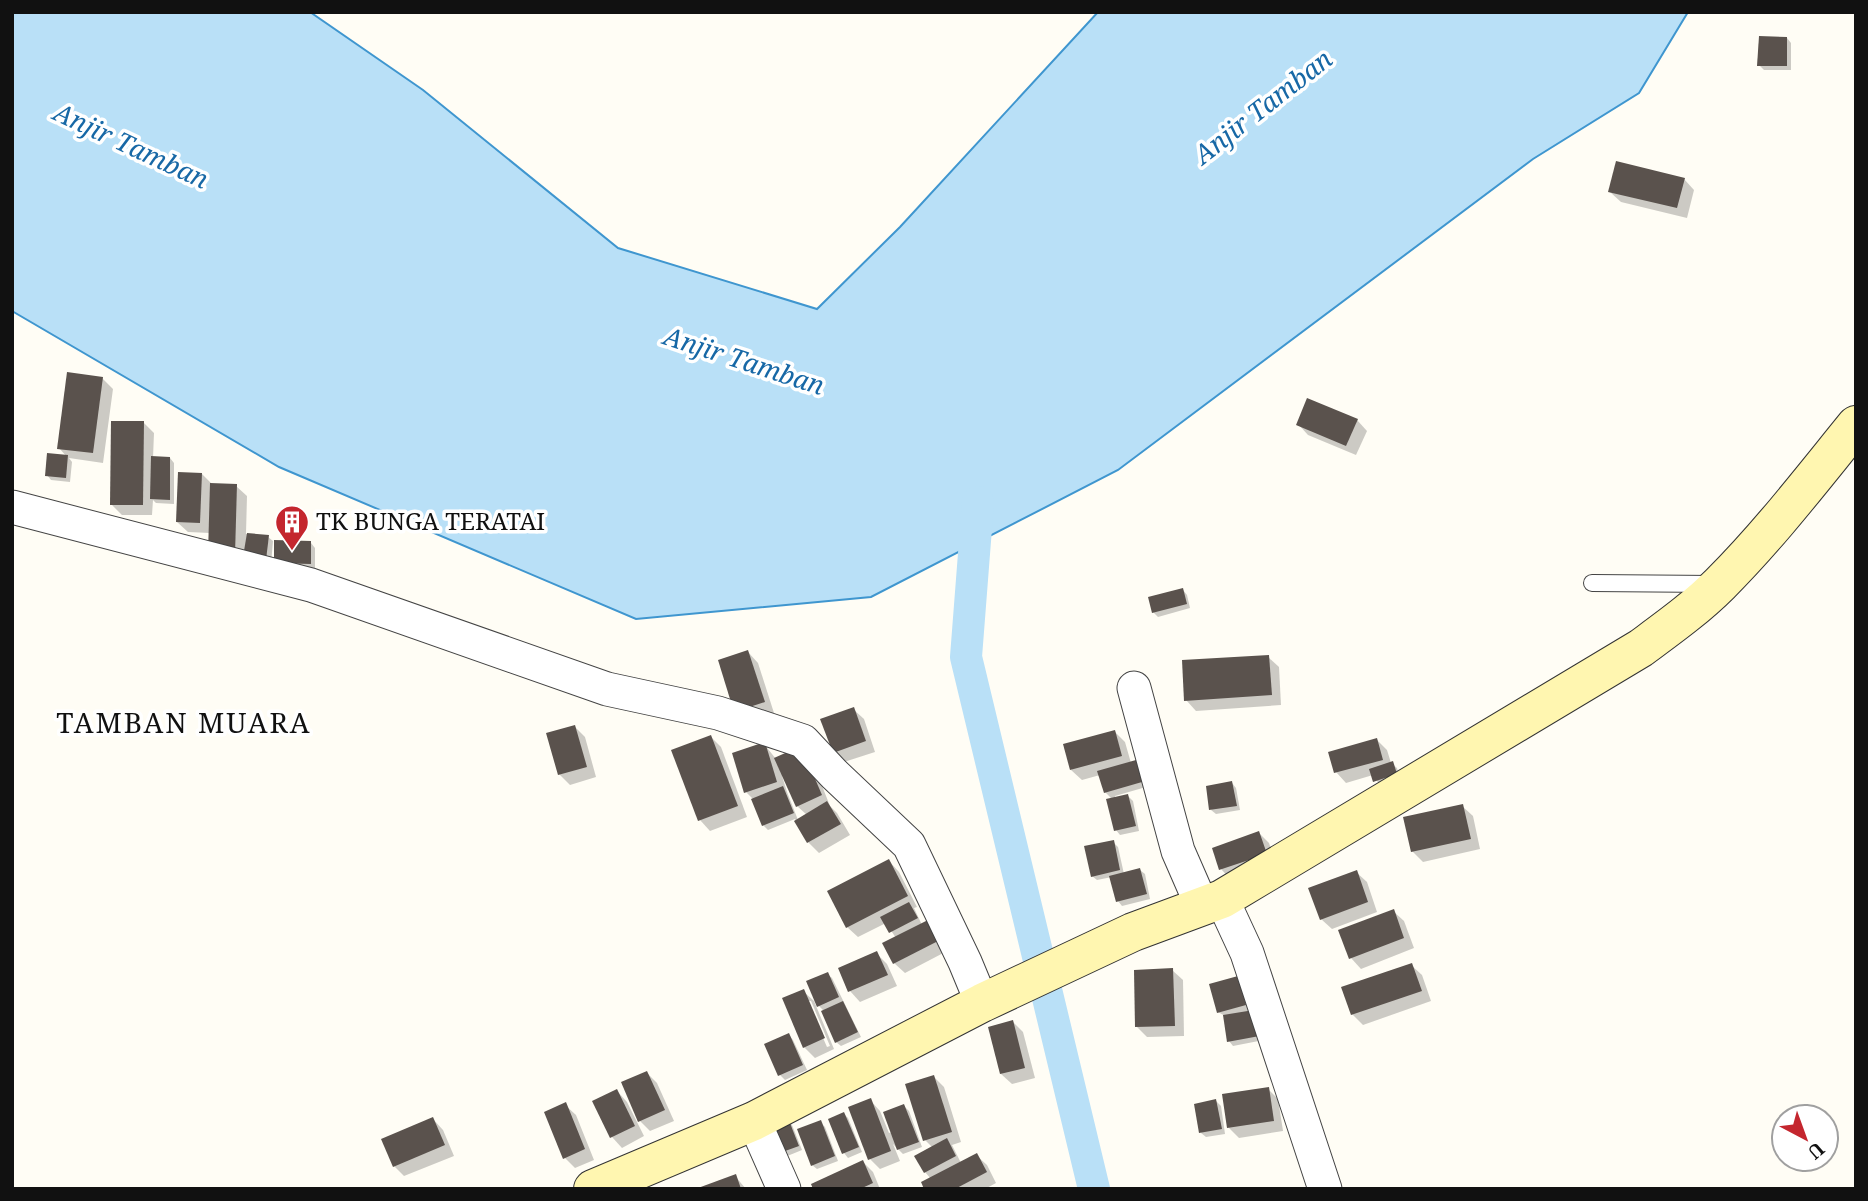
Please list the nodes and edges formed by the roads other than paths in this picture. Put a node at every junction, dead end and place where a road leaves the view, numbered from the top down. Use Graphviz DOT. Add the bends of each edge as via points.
graph roads {
  1 [pos="1856,425"];
  2 [pos="12,508"];
  3 [pos="1592,583"];
  4 [pos="1720,584"];
  5 [pos="1134,688"];
  6 [pos="1212,903"];
  7 [pos="991,999"];
  8 [pos="754,1121"];
  9 [pos="593,1189"];
  10 [pos="784,1189"];
  11 [pos="1325,1189"];
  1 -- 4 [label="street"];
  2 -- 7 [label="street" via="311,585 607,689 718,713 803,741 909,845 965,962"];
  3 -- 4 [label="lane"];
  4 -- 6 [label="street" via="1641,648"];
  5 -- 6 [label="street" via="1178,851"];
  6 -- 7 [label="street" via="1133,932"];
  6 -- 11 [label="street" via="1247,953"];
  7 -- 8 [label="street"];
  8 -- 9 [label="street"];
  8 -- 10 [label="street"];
}
